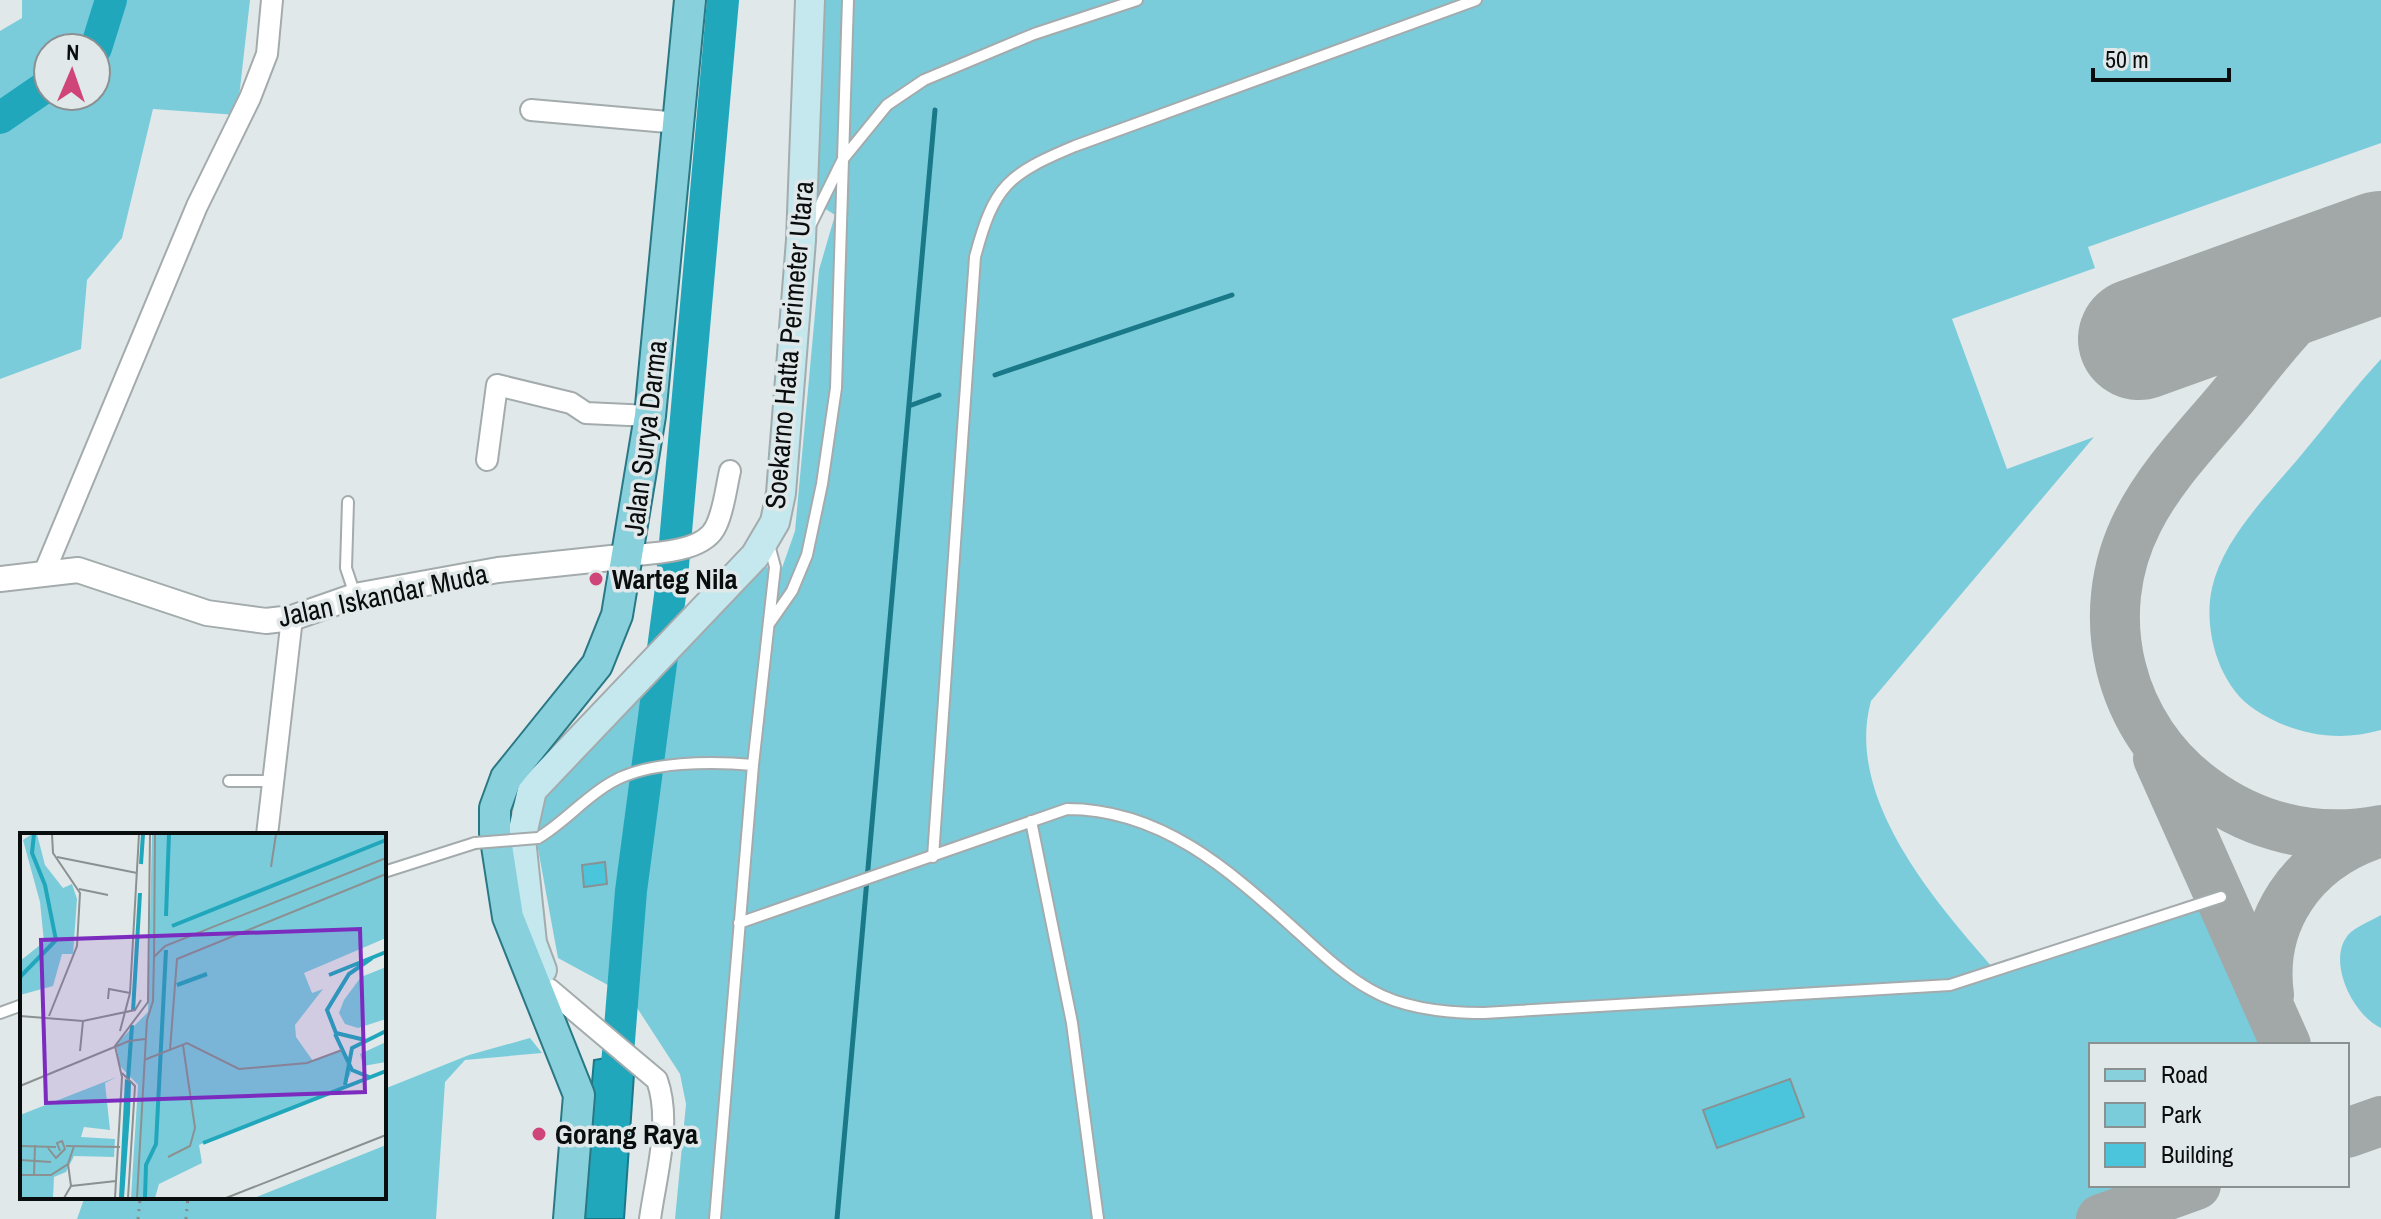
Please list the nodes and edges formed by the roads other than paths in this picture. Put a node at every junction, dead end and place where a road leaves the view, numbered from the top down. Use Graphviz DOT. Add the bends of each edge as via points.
graph roads {
  1 [pos="272,0"];
  2 [pos="690,0"];
  3 [pos="810,0"];
  4 [pos="848,0"];
  5 [pos="1137,0"];
  6 [pos="1476,0"];
  7 [pos="531,110"];
  8 [pos="679,123"];
  9 [pos="843,159"];
  10 [pos="801,240"];
  11 [pos="650,416"];
  12 [pos="487,460"];
  13 [pos="730,471"];
  14 [pos="348,502"];
  15 [pos="767,540"];
  16 [pos="643,554"];
  17 [pos="44,573"];
  18 [pos="0,579"];
  19 [pos="355,596"];
  20 [pos="292,618"];
  21 [pos="769,624"];
  22 [pos="753,765"];
  23 [pos="229,781"];
  24 [pos="273,781"];
  25 [pos="1031,821"];
  26 [pos="267,833"];
  27 [pos="933,857"];
  28 [pos="386,871"];
  29 [pos="2221,897"];
  30 [pos="739,923"];
  31 [pos="549,989"];
  32 [pos="20,1006"];
  33 [pos="0,1013"];
  34 [pos="565,1065"];
  35 [pos="549,1219"];
  36 [pos="569,1219"];
  37 [pos="650,1219"];
  38 [pos="715,1219"];
  39 [pos="1098,1219"];
  1 -- 17 [label="street" via="267,54 250,98 197,206"];
  2 -- 8 [label="main road, Jalan Surya Darma"];
  3 -- 10 [label="main road, Soekarno Hatta Perimeter Utara"];
  4 -- 9 [label="lane"];
  5 -- 9 [label="lane" via="1034,34 924,80 887,105"];
  6 -- 27 [label="lane" via="1075,146 1013,177 997,196 975,257"];
  7 -- 8 [label="street"];
  8 -- 11 [label="main road, Jalan Surya Darma"];
  9 -- 10 [label="lane"];
  9 -- 21 [label="lane" via="836,388 822,484 807,555 792,591"];
  10 -- 15 [label="main road, Soekarno Hatta Perimeter Utara" via="781,493"];
  11 -- 12 [label="street" via="586,413 571,403 497,385"];
  11 -- 16 [label="main road, Jalan Surya Darma"];
  13 -- 16 [label="street" via="708,538"];
  14 -- 19 [label="lane" via="346,568"];
  15 -- 21 [label="lane" via="775,567"];
  15 -- 31 [label="main road, Soekarno Hatta Perimeter Utara" via="532,790 521,839 532,943"];
  16 -- 19 [label="street, Jalan Iskandar Muda" via="498,570"];
  16 -- 34 [label="main road, Jalan Surya Darma" via="597,665 506,778 495,808 508,917"];
  17 -- 18 [label="street, Jalan Iskandar Muda"];
  17 -- 20 [label="street, Jalan Iskandar Muda" via="78,570 207,613 266,621"];
  19 -- 20 [label="street, Jalan Iskandar Muda"];
  20 -- 24 [label="street"];
  21 -- 22 [label="lane"];
  22 -- 28 [label="lane, bridge" via="697,763 629,775 602,788 538,838 475,843"];
  22 -- 30 [label="lane"];
  23 -- 24 [label="lane"];
  24 -- 26 [label="street"];
  25 -- 27 [label="lane"];
  25 -- 29 [label="lane" via="1067,809 1091,809 1149,823 1197,848 1371,990 1405,1004 1472,1013 1950,985"];
  25 -- 39 [label="lane" via="1072,1023"];
  27 -- 30 [label="lane"];
  30 -- 38 [label="lane"];
  31 -- 34 [label="main road, Soekarno Hatta Perimeter Utara" via="567,1033"];
  31 -- 37 [label="street" via="657,1080 664,1116"];
  32 -- 33 [label="lane"];
  34 -- 35 [label="main road, Jalan Surya Darma"];
  34 -- 36 [label="main road, Jalan Surya Darma" via="579,1095"];
}
